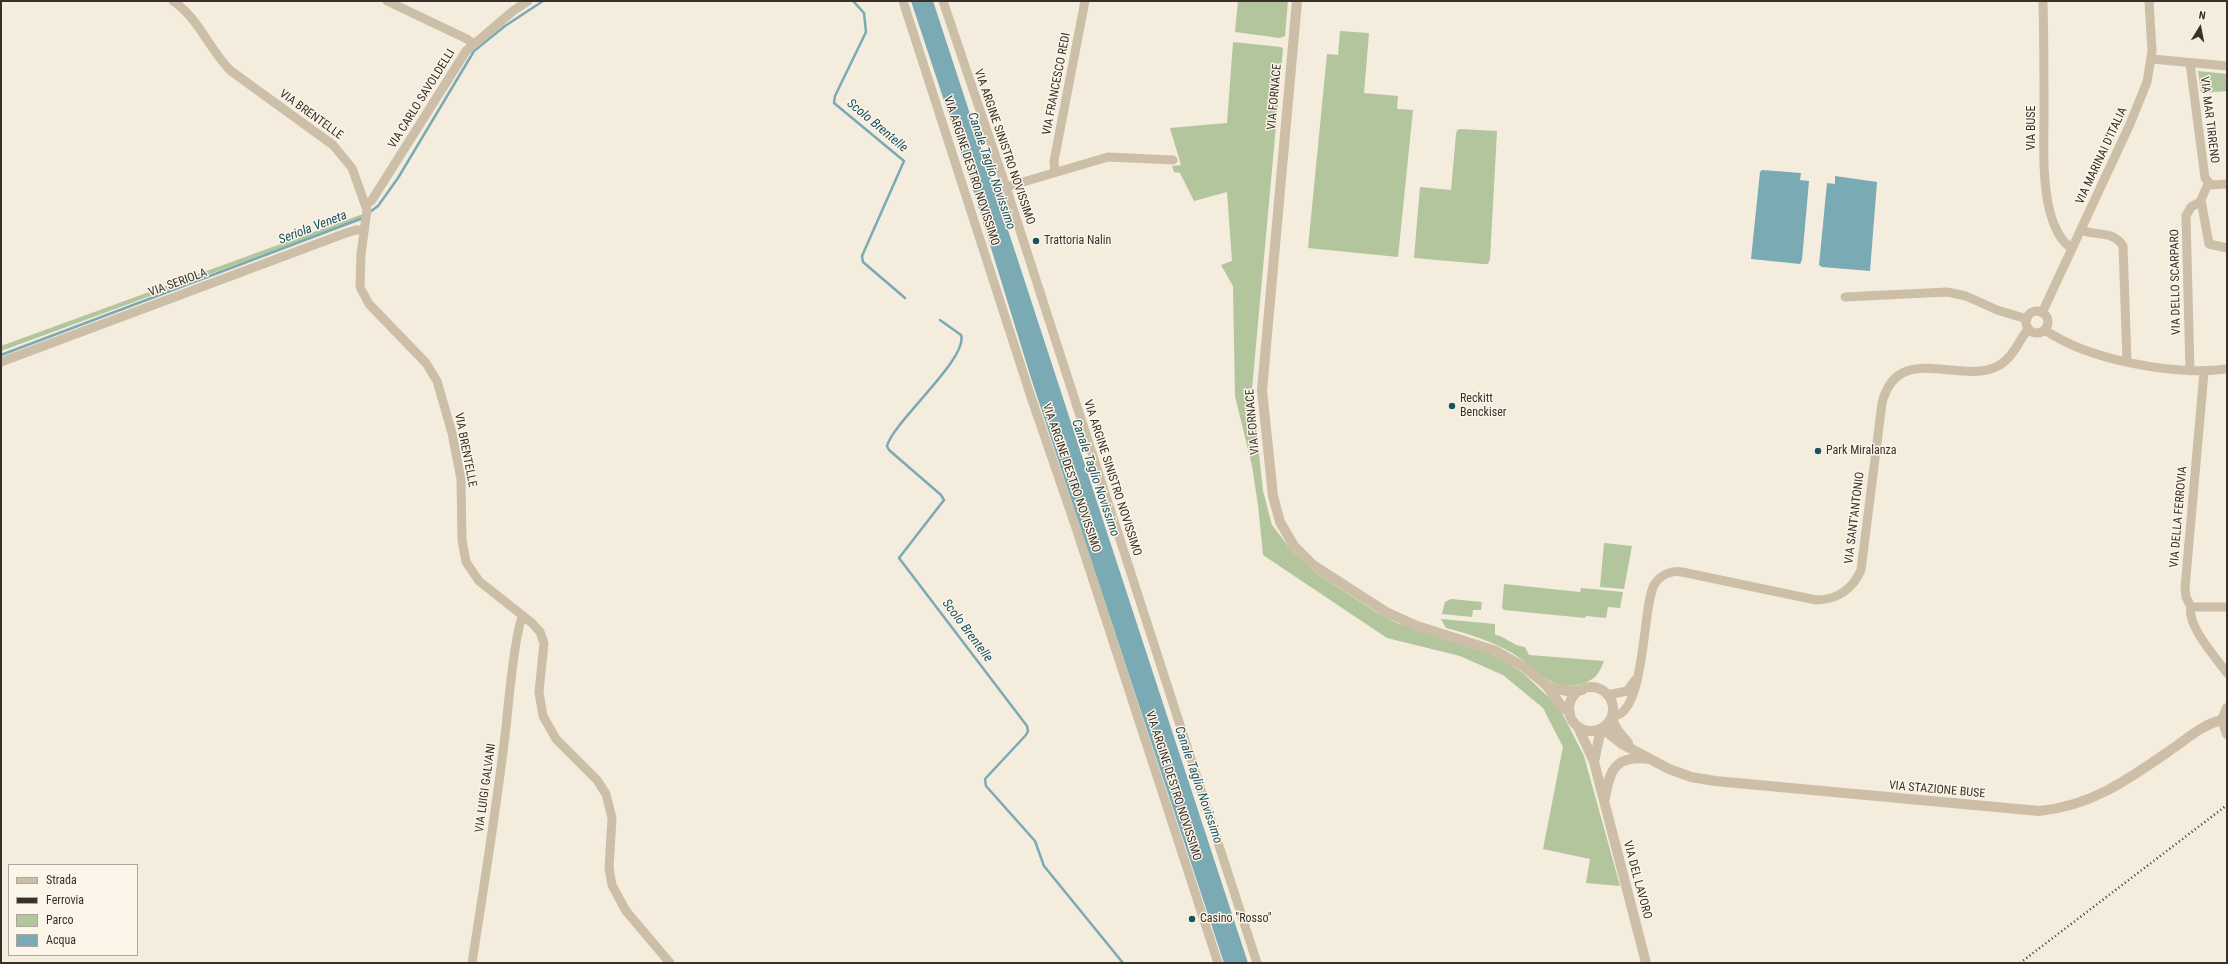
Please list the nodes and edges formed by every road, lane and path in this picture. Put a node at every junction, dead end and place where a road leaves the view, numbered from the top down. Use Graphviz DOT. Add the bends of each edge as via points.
graph roads {
  1 [pos="173,1"];
  2 [pos="387,1"];
  3 [pos="513,1"];
  4 [pos="528,1"];
  5 [pos="904,1"];
  6 [pos="943,1"];
  7 [pos="1086,1"];
  8 [pos="1297,1"];
  9 [pos="2043,1"];
  10 [pos="2149,1"];
  11 [pos="513,11"];
  12 [pos="473,44"];
  13 [pos="2152,59"];
  14 [pos="2190,63"];
  15 [pos="2227,66"];
  16 [pos="1173,160"];
  17 [pos="1055,172"];
  18 [pos="2208,184"];
  19 [pos="2227,184"];
  20 [pos="1006,187"];
  21 [pos="2201,200"];
  22 [pos="366,207"];
  23 [pos="364,230"];
  24 [pos="2081,230"];
  25 [pos="2072,248"];
  26 [pos="2227,248"];
  27 [pos="1845,297"];
  28 [pos="2042,313"];
  29 [pos="2026,319"];
  30 [pos="2028,329"];
  31 [pos="2045,330"];
  32 [pos="2127,361"];
  33 [pos="1,362"];
  34 [pos="2227,369"];
  35 [pos="2190,371"];
  36 [pos="2204,372"];
  37 [pos="2191,607"];
  38 [pos="2227,607"];
  39 [pos="523,616"];
  40 [pos="2227,673"];
  41 [pos="1637,678"];
  42 [pos="1546,685"];
  43 [pos="1582,690"];
  44 [pos="1608,695"];
  45 [pos="2227,708"];
  46 [pos="1570,712"];
  47 [pos="1612,717"];
  48 [pos="2222,720"];
  49 [pos="1578,727"];
  50 [pos="1602,728"];
  51 [pos="2227,734"];
  52 [pos="1633,749"];
  53 [pos="1650,759"];
  54 [pos="1594,762"];
  55 [pos="1604,804"];
  56 [pos="472,963"];
  57 [pos="670,963"];
  58 [pos="1218,963"];
  59 [pos="1257,963"];
  60 [pos="1646,963"];
  1 -- 22 [label="street, VIA BRENTELLE" via="194,21 219,59 231,71 341,152 352,168"];
  2 -- 12 [label="street"];
  3 -- 11 [label="street"];
  4 -- 11 [label="street, VIA CARLO SAVOLDELLI"];
  5 -- 58 [label="street, VIA ARGINE DESTRO NOVISSIMO" via="1030,397 1075,525"];
  6 -- 20 [label="street, VIA ARGINE SINISTRO NOVISSIMO"];
  7 -- 17 [label="street, VIA FRANCESCO REDI" via="1055,153"];
  8 -- 42 [label="street, VIA FORNACE" via="1262,384 1277,514 1289,538 1306,559 1386,612 1417,626 1496,651 1524,667"];
  9 -- 25 [label="street, VIA BUSE" via="2044,147 2048,195 2050,212 2058,233"];
  10 -- 13 [label="street, VIA MARINAI D'ITALIA"];
  11 -- 12 [label="street, VIA CARLO SAVOLDELLI"];
  12 -- 22 [label="street, VIA CARLO SAVOLDELLI" via="454,67"];
  13 -- 14 [label="street, VIA MAR TIRRENO"];
  13 -- 24 [label="street, VIA MARINAI D'ITALIA" via="2143,94"];
  14 -- 15 [label="street, VIA MAR TIRRENO"];
  14 -- 18 [label="street, VIA MAR TIRRENO" via="2203,172"];
  16 -- 17 [label="street" via="1108,156"];
  17 -- 20 [label="street"];
  18 -- 19 [label="street"];
  18 -- 21 [label="street, VIA DELLO SCARPARO"];
  20 -- 59 [label="street, VIA ARGINE SINISTRO NOVISSIMO"];
  21 -- 26 [label="street" via="2209,244"];
  21 -- 35 [label="street, VIA DELLO SCARPARO" via="2191,207 2186,216"];
  22 -- 23 [label="street, VIA BRENTELLE" via="367,219"];
  23 -- 33 [label="street, VIA SERIOLA" via="346,232"];
  23 -- 39 [label="street, VIA BRENTELLE" via="359,278 364,296 426,363 439,389 452,433 461,479 462,540 466,562 479,581"];
  24 -- 25 [label="street, VIA MARINAI D'ITALIA"];
  24 -- 32 [label="street" via="2090,234 2113,236 2124,247"];
  25 -- 28 [label="street, VIA MARINAI D'ITALIA"];
  27 -- 29 [label="street" via="1947,292 1966,296"];
  28 -- 29 [label="street" via="2032,313"];
  28 -- 31 [label="street" via="2047,319"];
  29 -- 30 [label="street"];
  30 -- 31 [label="street" via="2036,333"];
  30 -- 41 [label="street, VIA SANT'ANTONIO" via="2011,356 1993,369 1976,371 1918,368 1902,374 1889,387 1882,403 1861,570 1848,589 1833,598 1816,600 1682,572 1665,574 1657,580 1652,590"];
  31 -- 32 [label="street" via="2058,339 2086,350"];
  32 -- 35 [label="street"];
  34 -- 36 [label="street"];
  35 -- 36 [label="street"];
  36 -- 37 [label="street, VIA DELLA FERROVIA" via="2185,588 2186,598"];
  37 -- 38 [label="street"];
  37 -- 40 [label="street, VIA DELLA FERROVIA" via="2190,614 2194,627"];
  39 -- 56 [label="street, VIA LUIGI GALVANI" via="508,699"];
  39 -- 57 [label="street, VIA BRENTELLE" via="536,626 543,639 539,692 546,724 556,739 596,780 609,801 612,818 609,868 615,893 626,911"];
  41 -- 44 [label="street" via="1627,691"];
  41 -- 47 [label="street, VIA SANT'ANTONIO" via="1636,690 1629,704"];
  42 -- 43 [label="street, VIA FORNACE" via="1567,691"];
  42 -- 46 [label="street, VIA FORNACE" via="1563,708"];
  43 -- 44 [label="street" via="1596,688"];
  43 -- 46 [label="street" via="1572,699"];
  44 -- 47 [label="street" via="1613,707"];
  45 -- 48 [label="street"];
  46 -- 49 [label="street"];
  47 -- 50 [label="street"];
  47 -- 52 [label="street, VIA STAZIONE BUSE" via="1622,736"];
  48 -- 51 [label="street"];
  48 -- 53 [label="street, VIA STAZIONE BUSE" via="2205,726 2099,796 2071,806 2039,811 1736,785 1691,776"];
  49 -- 50 [label="street" via="1589,731"];
  49 -- 54 [label="street, VIA DEL LAVORO"];
  50 -- 52 [label="street, VIA STAZIONE BUSE" via="1622,744"];
  50 -- 54 [label="street, VIA DEL LAVORO"];
  52 -- 53 [label="street, VIA STAZIONE BUSE"];
  53 -- 55 [label="street, VIA DEL LAVORO" via="1633,758 1614,767 1608,779"];
  54 -- 55 [label="street, VIA DEL LAVORO"];
  55 -- 60 [label="street, VIA DEL LAVORO"];
}
